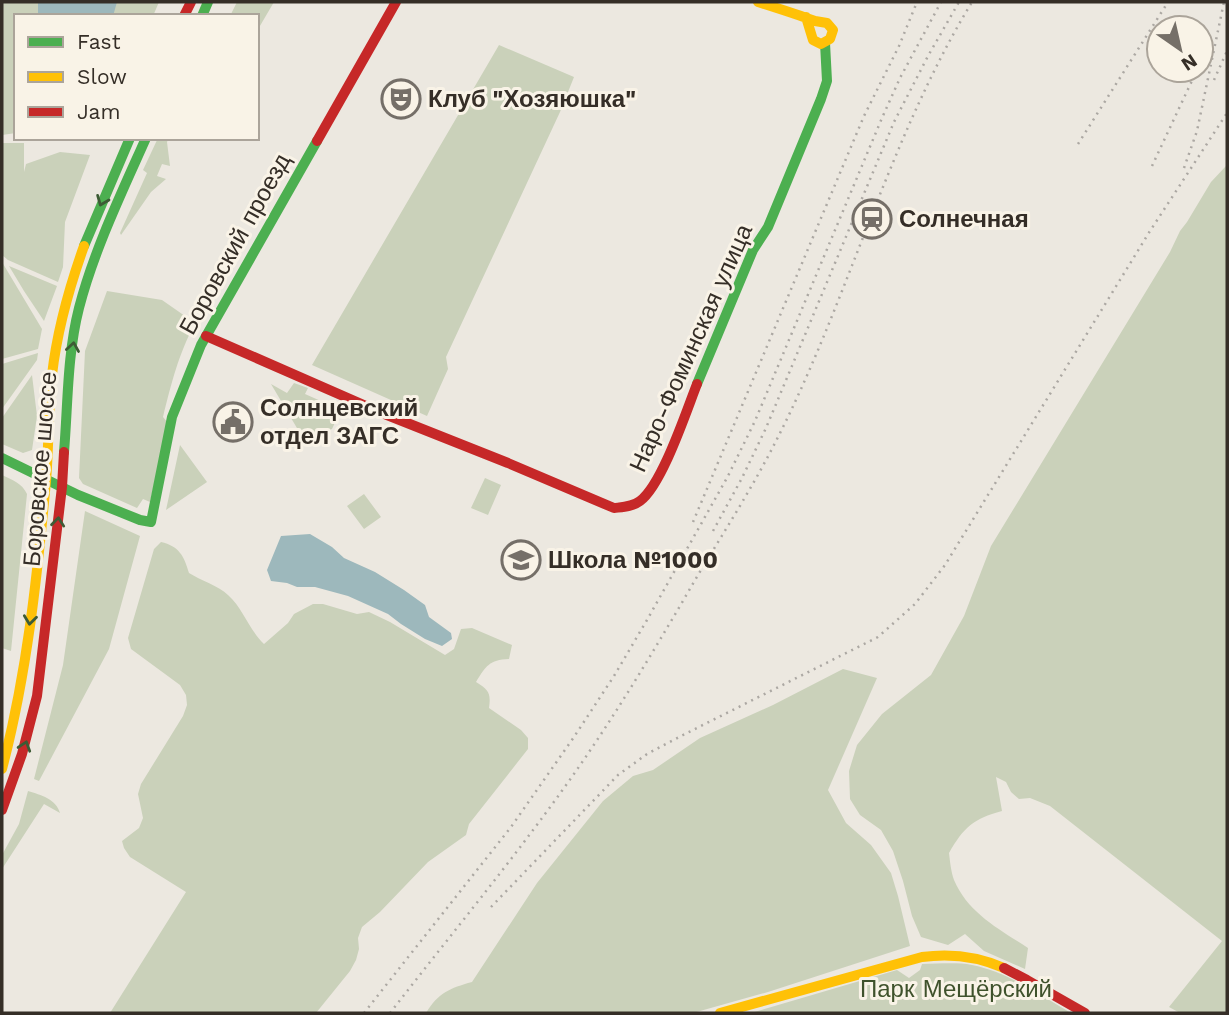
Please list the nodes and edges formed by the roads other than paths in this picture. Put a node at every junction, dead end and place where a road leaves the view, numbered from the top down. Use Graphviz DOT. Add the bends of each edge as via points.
graph roads {
  1 [pos="396,2"];
  2 [pos="758,2"];
  3 [pos="811,24"];
  4 [pos="825,43"];
  5 [pos="129,140"];
  6 [pos="145,140"];
  7 [pos="206,336"];
  8 [pos="2,458"];
  9 [pos="46,479"];
  10 [pos="62,487"];
  11 [pos="2,769"];
  12 [pos="2,810"];
  13 [pos="720,1013"];
  14 [pos="1085,1013"];
  1 -- 7 [label="street, Боровский проезд"];
  2 -- 3 [label="street"];
  3 -- 4 [label="street" via="811,37"];
  3 -- 4 [label="street" via="825,22 832,27 833,36"];
  4 -- 7 [label="street, Наро-Фоминская улица" via="827,80 768,227 753,250 660,475 649,493 629,508 614,508 382,414"];
  5 -- 9 [label="street, Боровское шоссе, one-way" via="63,314 53,368"];
  10 -- 6 [label="street, Боровское шоссе, one-way" via="71,354 79,309 113,212"];
  7 -- 10 [label="street, Боровский проезд" via="173,417 151,523"];
  8 -- 9 [label="street"];
  9 -- 10 [label="street"];
  9 -- 11 [label="street, Боровское шоссе, one-way" via="18,707"];
  12 -- 10 [label="street, Боровское шоссе, one-way" via="35,711"];
  13 -- 14 [label="street" via="937,955 967,956 994,964"];
}
